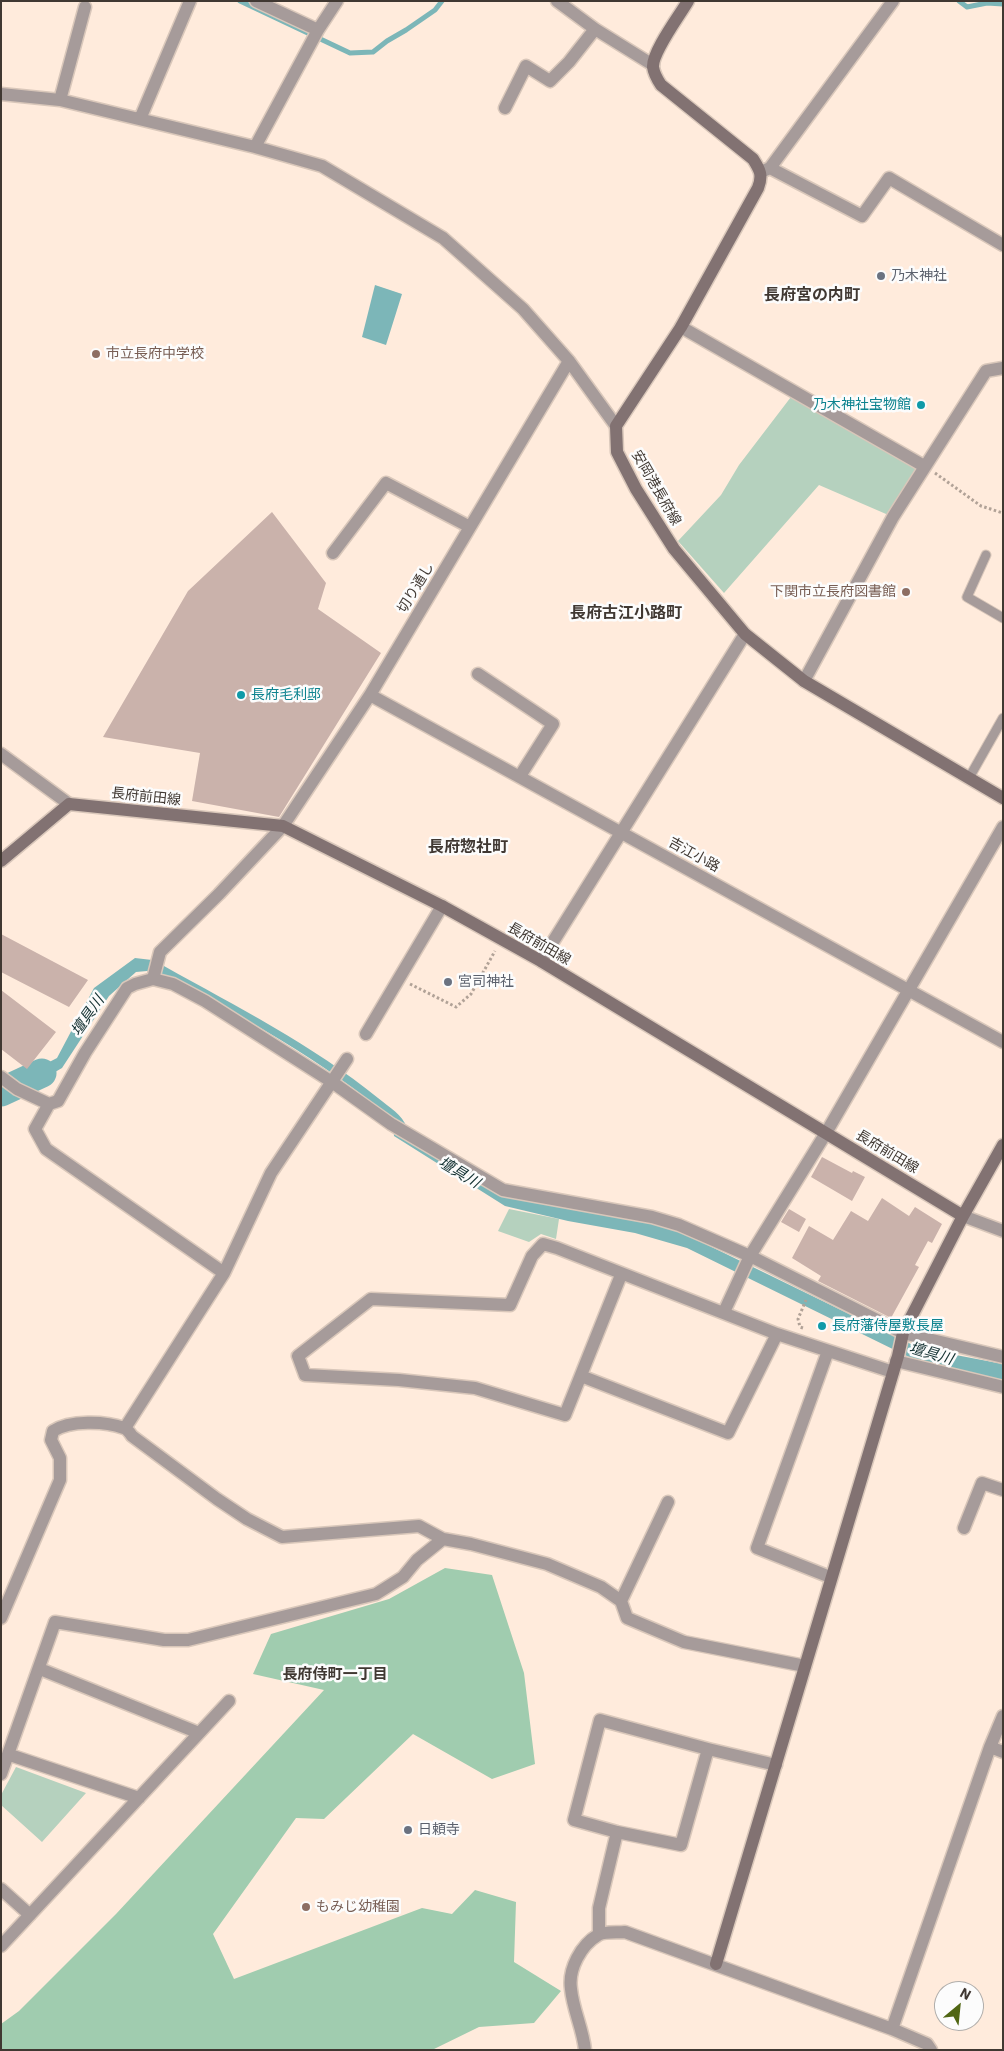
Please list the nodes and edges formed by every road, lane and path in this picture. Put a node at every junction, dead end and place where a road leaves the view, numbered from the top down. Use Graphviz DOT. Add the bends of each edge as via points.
graph roads {
  1 [pos="190,1"];
  2 [pos="256,1"];
  3 [pos="337,1"];
  4 [pos="557,1"];
  5 [pos="688,1"];
  6 [pos="893,1"];
  7 [pos="85,7"];
  8 [pos="595,29"];
  9 [pos="318,30"];
  10 [pos="653,65"];
  11 [pos="1,94"];
  12 [pos="60,100"];
  13 [pos="505,108"];
  14 [pos="140,119"];
  15 [pos="255,147"];
  16 [pos="766,170"];
  17 [pos="1003,244"];
  18 [pos="681,327"];
  19 [pos="569,361"];
  20 [pos="1003,368"];
  21 [pos="616,426"];
  22 [pos="924,466"];
  23 [pos="1003,513"];
  24 [pos="470,527"];
  25 [pos="333,553"];
  26 [pos="986,555"];
  27 [pos="1003,618"];
  28 [pos="744,634"];
  29 [pos="478,674"];
  30 [pos="804,681"];
  31 [pos="370,695"];
  32 [pos="1003,718"];
  33 [pos="1,754"];
  34 [pos="520,776"];
  35 [pos="968,778"];
  36 [pos="1003,798"];
  37 [pos="69,804"];
  38 [pos="283,826"];
  39 [pos="1003,827"];
  40 [pos="622,832"];
  41 [pos="1,861"];
  42 [pos="442,906"];
  43 [pos="502,939"];
  44 [pos="541,961"];
  45 [pos="400,978"];
  46 [pos="152,979"];
  47 [pos="910,990"];
  48 [pos="366,1034"];
  49 [pos="1003,1042"];
  50 [pos="339,1072"];
  51 [pos="1,1077"];
  52 [pos="49,1104"];
  53 [pos="826,1133"];
  54 [pos="1003,1145"];
  55 [pos="963,1216"];
  56 [pos="1003,1231"];
  57 [pos="749,1259"];
  58 [pos="224,1273"];
  59 [pos="621,1275"];
  60 [pos="724,1312"];
  61 [pos="777,1334"];
  62 [pos="903,1336"];
  63 [pos="828,1351"];
  64 [pos="1003,1357"];
  65 [pos="896,1362"];
  66 [pos="581,1376"];
  67 [pos="1003,1387"];
  68 [pos="125,1428"];
  69 [pos="1003,1490"];
  70 [pos="668,1502"];
  71 [pos="964,1528"];
  72 [pos="443,1539"];
  73 [pos="830,1577"];
  74 [pos="621,1601"];
  75 [pos="1,1618"];
  76 [pos="805,1666"];
  77 [pos="40,1668"];
  78 [pos="229,1701"];
  79 [pos="1003,1716"];
  80 [pos="199,1733"];
  81 [pos="990,1747"];
  82 [pos="708,1749"];
  83 [pos="1003,1752"];
  84 [pos="10,1755"];
  85 [pos="776,1765"];
  86 [pos="1,1774"];
  87 [pos="139,1798"];
  88 [pos="618,1832"];
  89 [pos="1,1889"];
  90 [pos="30,1915"];
  91 [pos="599,1934"];
  92 [pos="1,1946"];
  93 [pos="716,1964"];
  94 [pos="892,2029"];
  95 [pos="585,2050"];
  96 [pos="931,2050"];
  1 -- 14 [label="street"];
  2 -- 9 [label="street"];
  3 -- 9 [label="street"];
  4 -- 8 [label="street"];
  5 -- 10 [label="main road" via="659,47"];
  6 -- 16 [label="street"];
  7 -- 12 [label="street"];
  8 -- 10 [label="street"];
  8 -- 13 [label="street" via="550,81 526,66"];
  9 -- 15 [label="street"];
  10 -- 16 [label="main road" via="661,85"];
  11 -- 12 [label="street"];
  12 -- 14 [label="street"];
  14 -- 15 [label="street"];
  15 -- 19 [label="street" via="322,166 442,238 523,309"];
  16 -- 17 [label="street" via="862,216 889,178"];
  16 -- 18 [label="main road"];
  18 -- 21 [label="main road"];
  18 -- 22 [label="street"];
  19 -- 21 [label="street"];
  19 -- 24 [label="street, 切り通し"];
  20 -- 22 [label="street" via="986,371"];
  21 -- 28 [label="main road, 安岡港長府線" via="617,452 636,489 674,549"];
  22 -- 23 [label="path" via="981,506"];
  22 -- 30 [label="street"];
  24 -- 25 [label="street" via="386,483"];
  24 -- 31 [label="street, 切り通し"];
  26 -- 27 [label="lane" via="967,597"];
  28 -- 30 [label="main road, 安岡港長府線"];
  28 -- 40 [label="street"];
  29 -- 34 [label="street" via="553,724"];
  30 -- 35 [label="main road, 安岡港長府線"];
  31 -- 34 [label="street, 吉江小路"];
  31 -- 38 [label="street, 切り通し"];
  32 -- 35 [label="lane"];
  33 -- 37 [label="street"];
  34 -- 40 [label="street, 吉江小路"];
  35 -- 36 [label="main road, 安岡港長府線"];
  37 -- 38 [label="main road, 長府前田線"];
  37 -- 41 [label="main road"];
  38 -- 42 [label="main road, 長府前田線"];
  38 -- 46 [label="street, 切り通し" via="160,952"];
  39 -- 47 [label="street"];
  40 -- 44 [label="street"];
  40 -- 47 [label="street, 吉江小路"];
  42 -- 43 [label="main road, 長府前田線"];
  42 -- 45 [label="street"];
  43 -- 44 [label="main road, 長府前田線"];
  43 -- 45 [label="path" via="472,994 456,1007"];
  44 -- 53 [label="main road, 長府前田線"];
  45 -- 48 [label="street"];
  46 -- 50 [label="street" via="172,984"];
  46 -- 52 [label="street" via="127,988 58,1101"];
  47 -- 49 [label="street, 吉江小路"];
  47 -- 53 [label="street"];
  50 -- 57 [label="street" via="391,1124 503,1190 652,1217 679,1225"];
  50 -- 58 [label="street" via="271,1174"];
  51 -- 52 [label="street" via="17,1089"];
  52 -- 58 [label="street" via="35,1129 46,1149"];
  53 -- 55 [label="main road, 長府前田線"];
  53 -- 57 [label="street"];
  54 -- 55 [label="main road"];
  55 -- 56 [label="street"];
  55 -- 62 [label="main road"];
  57 -- 60 [label="street"];
  57 -- 62 [label="street"];
  58 -- 68 [label="street"];
  59 -- 60 [label="street"];
  59 -- 66 [label="street"];
  59 -- 66 [label="street" via="543,1244 532,1256 510,1305 371,1298 298,1356 305,1375 475,1388 565,1415"];
  60 -- 61 [label="street"];
  61 -- 63 [label="street"];
  61 -- 66 [label="street" via="728,1433"];
  62 -- 64 [label="street"];
  62 -- 65 [label="main road"];
  63 -- 65 [label="street"];
  63 -- 73 [label="street" via="757,1548"];
  65 -- 67 [label="street"];
  65 -- 73 [label="main road"];
  68 -- 72 [label="street" via="217,1499 282,1536 420,1526"];
  68 -- 75 [label="street" via="89,1422 60,1426 53,1431 51,1440 60,1458 60,1480"];
  69 -- 71 [label="street" via="982,1483"];
  70 -- 74 [label="street"];
  72 -- 74 [label="street" via="547,1564 600,1587"];
  72 -- 77 [label="street" via="417,1560 404,1577 376,1594 188,1640 164,1640 55,1622"];
  73 -- 76 [label="main road"];
  74 -- 76 [label="street" via="627,1618 684,1642"];
  76 -- 85 [label="main road"];
  77 -- 80 [label="street"];
  77 -- 84 [label="street"];
  78 -- 80 [label="street"];
  79 -- 81 [label="street"];
  80 -- 87 [label="street"];
  81 -- 83 [label="street"];
  81 -- 94 [label="street"];
  82 -- 85 [label="street"];
  82 -- 88 [label="street" via="681,1845"];
  82 -- 88 [label="street" via="600,1720 574,1820"];
  84 -- 86 [label="street"];
  84 -- 87 [label="street"];
  85 -- 93 [label="main road"];
  87 -- 90 [label="street"];
  88 -- 91 [label="street" via="599,1908"];
  89 -- 90 [label="street"];
  90 -- 92 [label="street"];
  91 -- 93 [label="street" via="625,1932"];
  91 -- 95 [label="street" via="583,1948 573,1967 570,1987"];
  93 -- 94 [label="street"];
  94 -- 96 [label="street" via="927,2044"];
}
